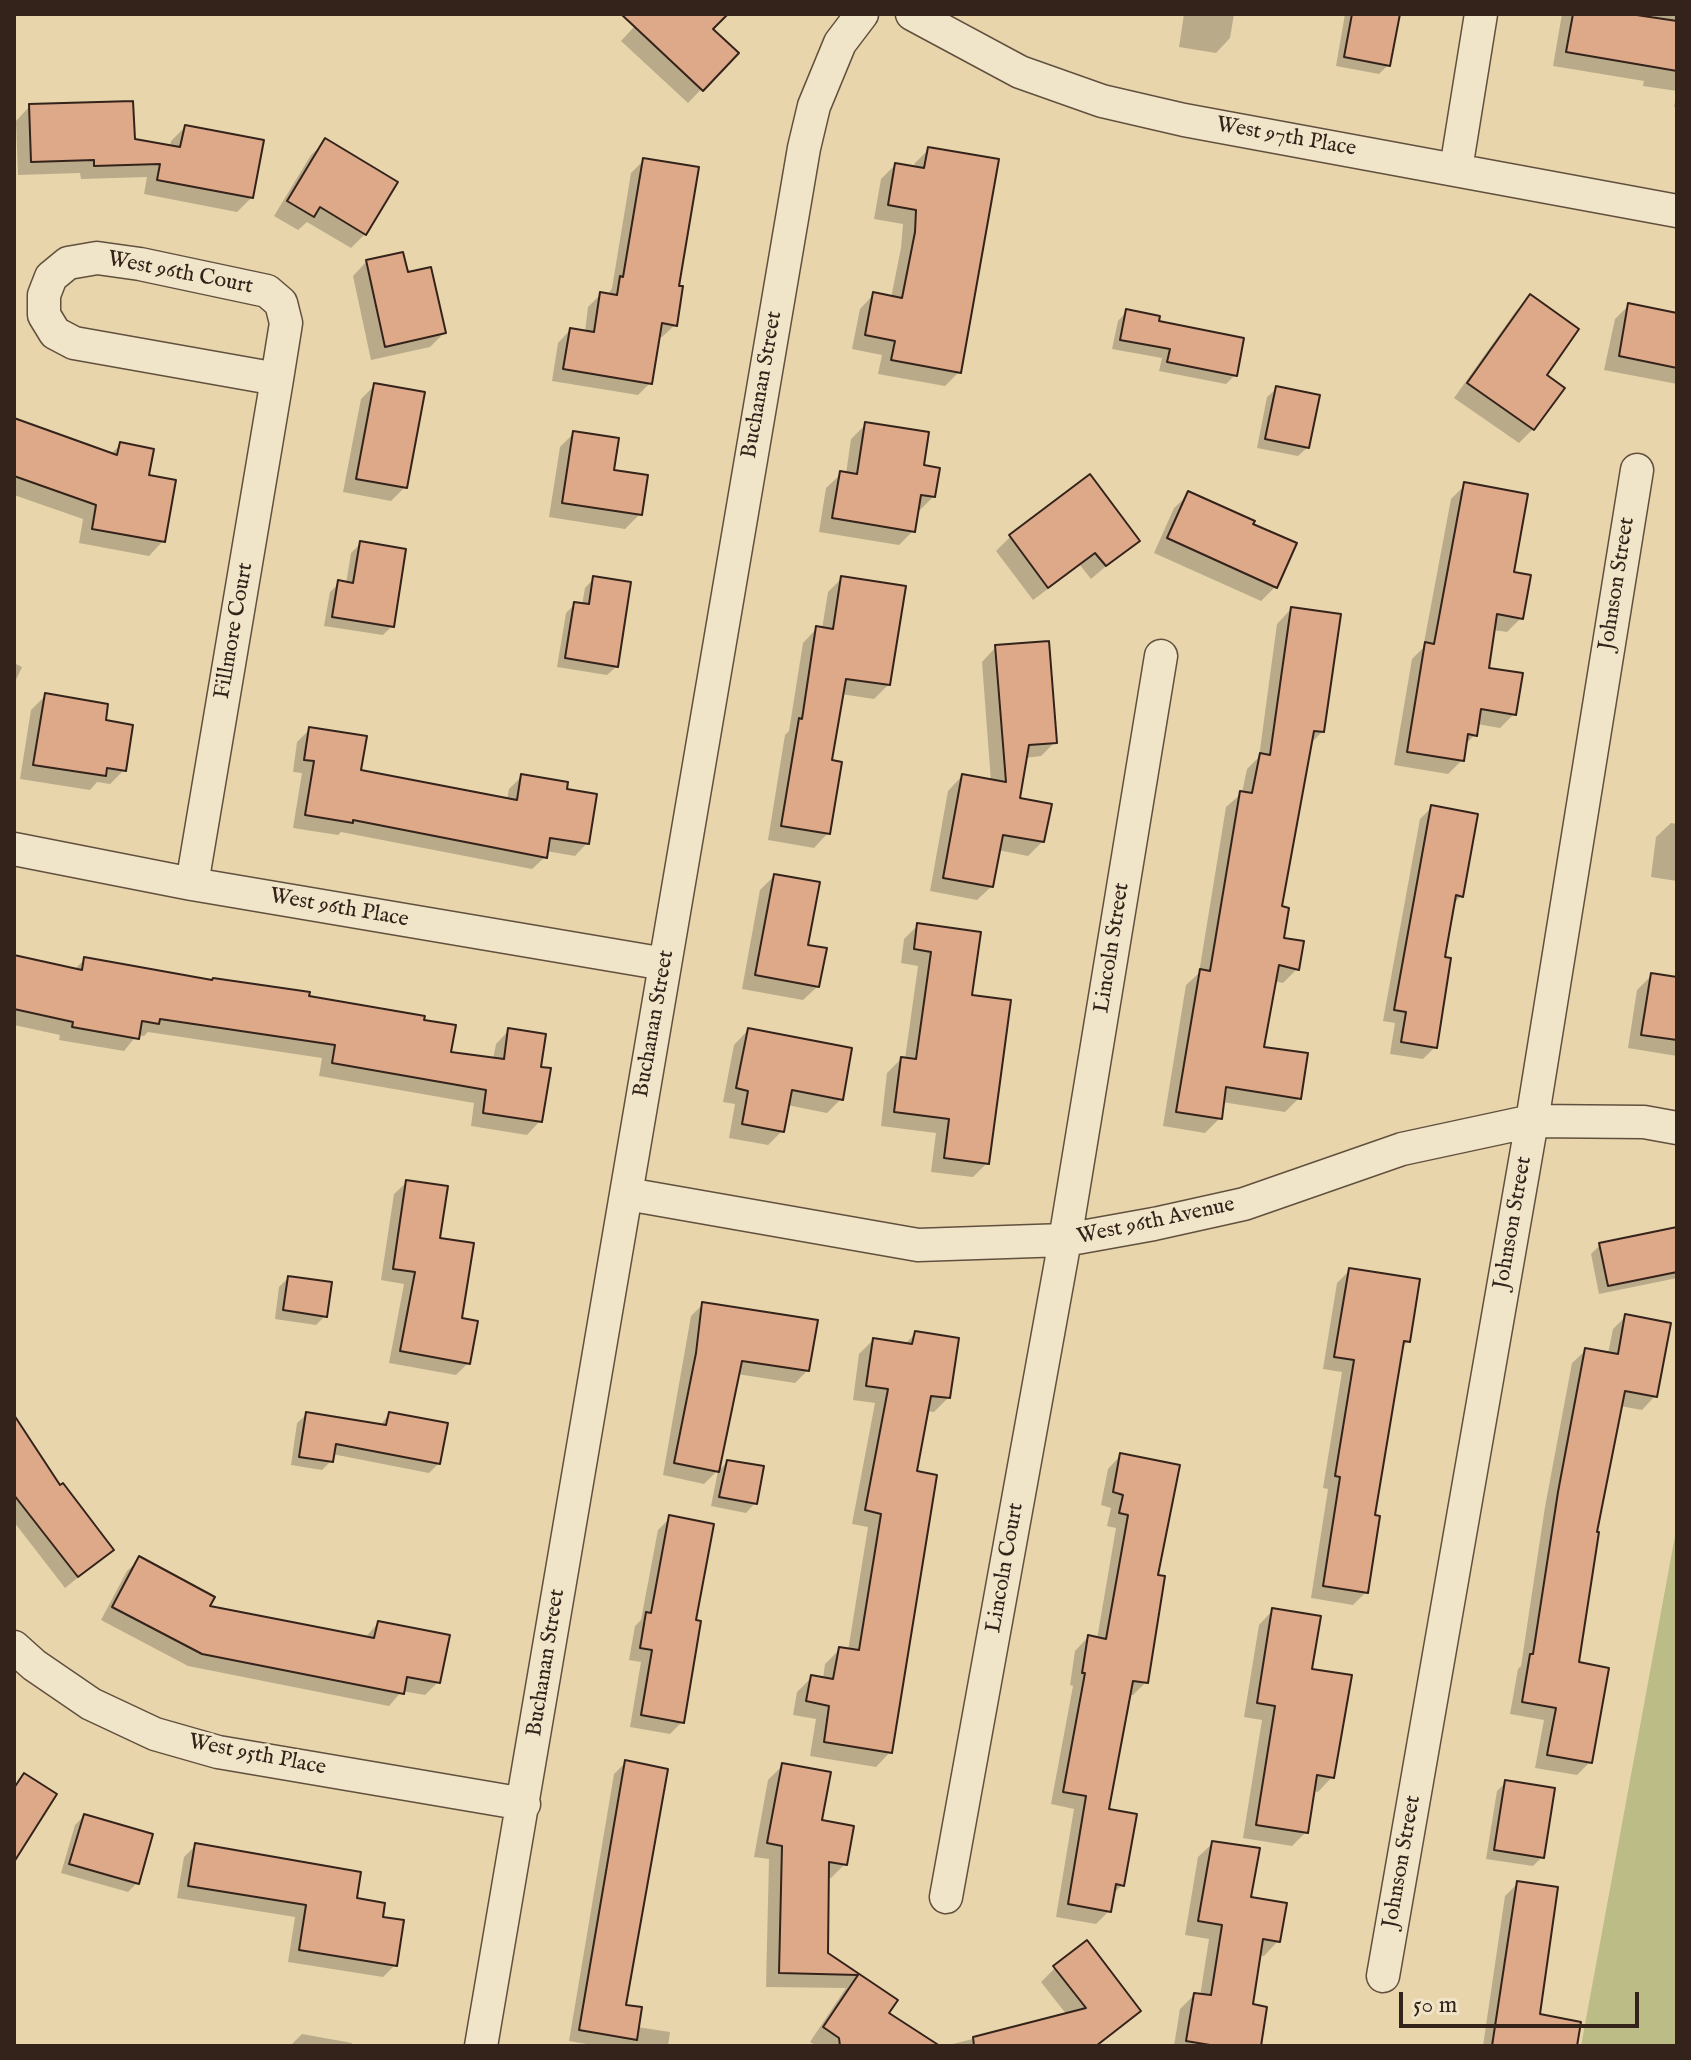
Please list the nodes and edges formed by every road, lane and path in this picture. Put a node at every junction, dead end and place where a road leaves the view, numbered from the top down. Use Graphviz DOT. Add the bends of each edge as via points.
graph roads {
  1 [pos="862,14"];
  2 [pos="912,14"];
  3 [pos="1481,14"];
  4 [pos="1456,169"];
  5 [pos="1677,211"];
  6 [pos="277,379"];
  7 [pos="1637,470"];
  8 [pos="1161,656"];
  9 [pos="14,849"];
  10 [pos="192,884"];
  11 [pos="665,964"];
  12 [pos="1532,1121"];
  13 [pos="1677,1128"];
  14 [pos="627,1194"];
  15 [pos="1065,1240"];
  16 [pos="14,1647"];
  17 [pos="524,1804"];
  18 [pos="946,1897"];
  19 [pos="1383,1976"];
  20 [pos="481,2046"];
  1 -- 11 [label="street, Buchanan Street" via="840,43 814,106 804,148"];
  2 -- 4 [label="street, West 97th Place" via="1020,72 1102,101"];
  3 -- 4 [label="street"];
  4 -- 5 [label="street, West 97th Place"];
  6 -- 6 [label="street, West 96th Court" via="74,343 55,333 44,315 51,277 68,263 97,258 267,291 281,303 286,323"];
  6 -- 10 [label="street, Fillmore Court"];
  7 -- 12 [label="street, Johnson Street"];
  8 -- 15 [label="street, Lincoln Street"];
  9 -- 10 [label="street, West 96th Place"];
  10 -- 11 [label="street, West 96th Place"];
  11 -- 14 [label="street, Buchanan Street"];
  12 -- 13 [label="street, West 96th Avenue" via="1644,1122"];
  12 -- 15 [label="street, West 96th Avenue" via="1402,1149 1244,1204"];
  12 -- 19 [label="street, Johnson Street"];
  14 -- 15 [label="street, West 96th Avenue" via="918,1245"];
  14 -- 17 [label="street, Buchanan Street"];
  15 -- 18 [label="street, Lincoln Court"];
  16 -- 17 [label="street, West 95th Place" via="91,1704 155,1734 218,1752"];
  17 -- 20 [label="street, Buchanan Street"];
}
